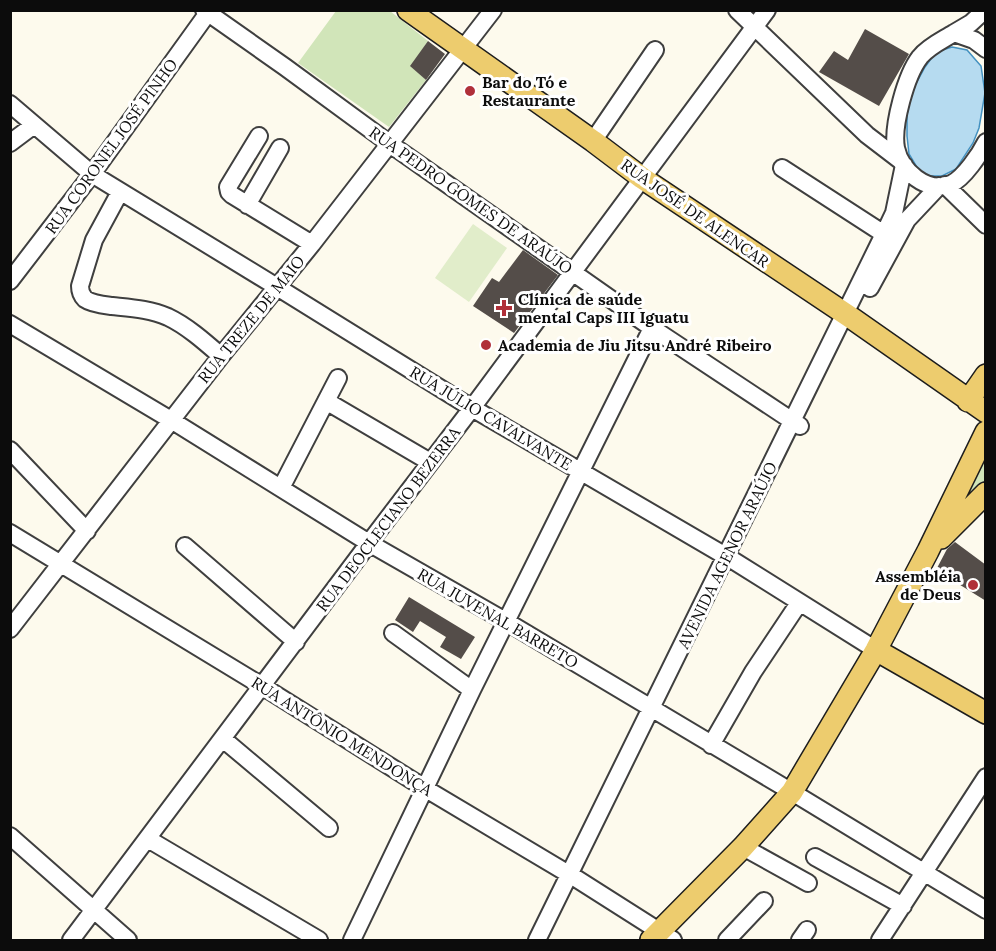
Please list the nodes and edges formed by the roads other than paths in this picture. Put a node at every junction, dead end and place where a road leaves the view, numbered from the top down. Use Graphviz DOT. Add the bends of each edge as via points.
graph roads {
  1 [pos="408,10"];
  2 [pos="493,10"];
  3 [pos="737,10"];
  4 [pos="767,10"];
  5 [pos="985,10"];
  6 [pos="207,11"];
  7 [pos="755,27"];
  8 [pos="954,33"];
  9 [pos="463,49"];
  10 [pos="986,49"];
  11 [pos="655,50"];
  12 [pos="10,104"];
  13 [pos="34,125"];
  14 [pos="897,128"];
  15 [pos="867,135"];
  16 [pos="259,136"];
  17 [pos="593,141"];
  18 [pos="986,142"];
  19 [pos="10,143"];
  20 [pos="390,144"];
  21 [pos="280,148"];
  22 [pos="903,163"];
  23 [pos="782,168"];
  24 [pos="92,174"];
  25 [pos="642,178"];
  26 [pos="942,185"];
  27 [pos="120,192"];
  28 [pos="247,205"];
  29 [pos="986,225"];
  30 [pos="884,234"];
  31 [pos="312,244"];
  32 [pos="573,272"];
  33 [pos="10,281"];
  34 [pos="278,287"];
  35 [pos="848,317"];
  36 [pos="10,324"];
  37 [pos="652,328"];
  38 [pos="221,356"];
  39 [pos="986,375"];
  40 [pos="338,378"];
  41 [pos="326,401"];
  42 [pos="977,406"];
  43 [pos="472,408"];
  44 [pos="171,420"];
  45 [pos="796,424"];
  46 [pos="986,432"];
  47 [pos="10,450"];
  48 [pos="430,462"];
  49 [pos="580,472"];
  50 [pos="281,488"];
  51 [pos="986,493"];
  52 [pos="87,531"];
  53 [pos="10,533"];
  54 [pos="369,543"];
  55 [pos="185,546"];
  56 [pos="928,551"];
  57 [pos="730,559"];
  58 [pos="62,564"];
  59 [pos="800,603"];
  60 [pos="507,622"];
  61 [pos="10,629"];
  62 [pos="393,633"];
  63 [pos="296,642"];
  64 [pos="876,650"];
  65 [pos="261,686"];
  66 [pos="472,690"];
  67 [pos="655,710"];
  68 [pos="986,713"];
  69 [pos="223,739"];
  70 [pos="711,745"];
  71 [pos="986,777"];
  72 [pos="426,789"];
  73 [pos="792,792"];
  74 [pos="329,828"];
  75 [pos="10,836"];
  76 [pos="148,839"];
  77 [pos="743,847"];
  78 [pos="815,857"];
  79 [pos="923,872"];
  80 [pos="573,877"];
  81 [pos="808,883"];
  82 [pos="764,901"];
  83 [pos="903,906"];
  84 [pos="986,910"];
  85 [pos="94,911"];
  86 [pos="661,938"];
  87 [pos="71,940"];
  88 [pos="128,940"];
  89 [pos="319,940"];
  90 [pos="352,940"];
  91 [pos="537,940"];
  92 [pos="547,940"];
  93 [pos="728,940"];
  94 [pos="880,940"];
  1 -- 9 [label="main road, RUA JOSÉ DE ALENCAR"];
  2 -- 9 [label="street, RUA TREZE DE MAIO"];
  3 -- 7 [label="street"];
  4 -- 7 [label="street, RUA DEOCLECIANO BEZERRA"];
  5 -- 8 [label="street, AVENIDA AGENOR ARAÚJO"];
  6 -- 20 [label="street, RUA PEDRO GOMES DE ARAÚJO"];
  6 -- 24 [label="street, RUA CORONEL JOSÉ PINHO"];
  7 -- 15 [label="street"];
  7 -- 25 [label="street, RUA DEOCLECIANO BEZERRA"];
  8 -- 10 [label="street"];
  8 -- 14 [label="street, AVENIDA AGENOR ARAÚJO" via="920,57 905,89"];
  9 -- 17 [label="main road, RUA JOSÉ DE ALENCAR"];
  9 -- 20 [label="street, RUA TREZE DE MAIO"];
  11 -- 17 [label="street"];
  12 -- 13 [label="street, RUA JÚLIO CAVALVANTE"];
  13 -- 19 [label="street"];
  13 -- 24 [label="street, RUA JÚLIO CAVALVANTE"];
  14 -- 15 [label="street" via="881,136"];
  14 -- 22 [label="street, AVENIDA AGENOR ARAÚJO" via="896,148"];
  15 -- 22 [label="street"];
  16 -- 28 [label="street" via="228,187 232,195"];
  17 -- 25 [label="main road, RUA JOSÉ DE ALENCAR"];
  18 -- 26 [label="street, AVENIDA AGENOR ARAÚJO" via="963,175"];
  20 -- 31 [label="street, RUA TREZE DE MAIO"];
  20 -- 32 [label="street, RUA PEDRO GOMES DE ARAÚJO"];
  21 -- 28 [label="street"];
  22 -- 26 [label="street" via="918,180"];
  22 -- 30 [label="street, AVENIDA AGENOR ARAÚJO" via="894,213"];
  23 -- 30 [label="street"];
  24 -- 27 [label="street, RUA JÚLIO CAVALVANTE"];
  24 -- 33 [label="street, RUA CORONEL JOSÉ PINHO"];
  25 -- 32 [label="street, RUA DEOCLECIANO BEZERRA"];
  25 -- 35 [label="main road, RUA JOSÉ DE ALENCAR"];
  26 -- 29 [label="street"];
  26 -- 35 [label="street, AVENIDA AGENOR ARAÚJO" via="907,220"];
  27 -- 34 [label="street, RUA JÚLIO CAVALVANTE"];
  27 -- 38 [label="street" via="94,240 80,286 82,296 169,318"];
  28 -- 31 [label="street"];
  30 -- 35 [label="street, AVENIDA AGENOR ARAÚJO"];
  31 -- 34 [label="street, RUA TREZE DE MAIO"];
  32 -- 37 [label="street, RUA PEDRO GOMES DE ARAÚJO"];
  32 -- 43 [label="street, RUA DEOCLECIANO BEZERRA"];
  34 -- 38 [label="street, RUA TREZE DE MAIO"];
  34 -- 43 [label="street, RUA JÚLIO CAVALVANTE"];
  35 -- 42 [label="main road, RUA JOSÉ DE ALENCAR"];
  35 -- 45 [label="street, AVENIDA AGENOR ARAÚJO"];
  36 -- 44 [label="street, RUA JUVENAL BARRETO"];
  37 -- 45 [label="street, RUA PEDRO GOMES DE ARAÚJO"];
  37 -- 49 [label="street"];
  38 -- 44 [label="street, RUA TREZE DE MAIO"];
  39 -- 42 [label="main road"];
  40 -- 41 [label="street"];
  41 -- 48 [label="street"];
  41 -- 50 [label="street"];
  43 -- 48 [label="street, RUA DEOCLECIANO BEZERRA"];
  43 -- 49 [label="street, RUA JÚLIO CAVALVANTE"];
  44 -- 50 [label="street, RUA JUVENAL BARRETO"];
  44 -- 52 [label="street, RUA TREZE DE MAIO"];
  45 -- 57 [label="street, AVENIDA AGENOR ARAÚJO"];
  46 -- 56 [label="main road"];
  47 -- 52 [label="street"];
  48 -- 54 [label="street, RUA DEOCLECIANO BEZERRA"];
  49 -- 57 [label="street, RUA JÚLIO CAVALVANTE"];
  49 -- 60 [label="street"];
  50 -- 54 [label="street, RUA JUVENAL BARRETO"];
  51 -- 56 [label="main road"];
  52 -- 58 [label="street, RUA TREZE DE MAIO"];
  53 -- 58 [label="street, RUA ANTÔNIO MENDONÇA"];
  54 -- 60 [label="street, RUA JUVENAL BARRETO"];
  54 -- 63 [label="street, RUA DEOCLECIANO BEZERRA"];
  55 -- 63 [label="street"];
  56 -- 64 [label="main road"];
  57 -- 59 [label="street, RUA JÚLIO CAVALVANTE"];
  57 -- 67 [label="street, AVENIDA AGENOR ARAÚJO"];
  58 -- 61 [label="street, RUA TREZE DE MAIO"];
  58 -- 65 [label="street, RUA ANTÔNIO MENDONÇA"];
  59 -- 64 [label="street, RUA JÚLIO CAVALVANTE"];
  59 -- 70 [label="street" via="753,672"];
  60 -- 66 [label="street"];
  60 -- 67 [label="street, RUA JUVENAL BARRETO"];
  62 -- 66 [label="street"];
  63 -- 65 [label="street, RUA DEOCLECIANO BEZERRA"];
  64 -- 68 [label="main road, RUA JÚLIO CAVALVANTE"];
  64 -- 73 [label="main road"];
  65 -- 69 [label="street, RUA DEOCLECIANO BEZERRA"];
  65 -- 72 [label="street, RUA ANTÔNIO MENDONÇA"];
  66 -- 72 [label="street"];
  67 -- 70 [label="street, RUA JUVENAL BARRETO"];
  67 -- 80 [label="street, AVENIDA AGENOR ARAÚJO"];
  69 -- 74 [label="street"];
  69 -- 76 [label="street, RUA DEOCLECIANO BEZERRA"];
  70 -- 73 [label="street, RUA JUVENAL BARRETO"];
  71 -- 79 [label="street"];
  72 -- 80 [label="street, RUA ANTÔNIO MENDONÇA"];
  72 -- 90 [label="street"];
  73 -- 77 [label="main road"];
  73 -- 79 [label="street, RUA JUVENAL BARRETO"];
  75 -- 85 [label="street"];
  76 -- 85 [label="street, RUA DEOCLECIANO BEZERRA"];
  76 -- 89 [label="street"];
  77 -- 81 [label="street"];
  77 -- 86 [label="main road"];
  78 -- 83 [label="street"];
  79 -- 83 [label="street"];
  79 -- 84 [label="street, RUA JUVENAL BARRETO"];
  80 -- 86 [label="street, RUA ANTÔNIO MENDONÇA"];
  80 -- 91 [label="street, AVENIDA AGENOR ARAÚJO"];
  80 -- 92 [label="street, AVENIDA AGENOR ARAÚJO"];
  82 -- 93 [label="street"];
  83 -- 94 [label="street"];
  85 -- 87 [label="street, RUA DEOCLECIANO BEZERRA"];
  85 -- 88 [label="street"];
}
